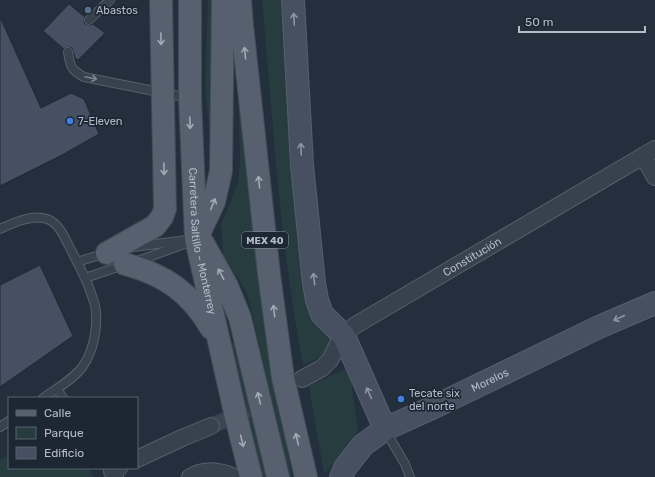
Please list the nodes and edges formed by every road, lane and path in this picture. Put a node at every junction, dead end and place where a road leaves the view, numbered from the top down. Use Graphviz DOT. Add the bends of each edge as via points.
graph roads {
  1 [pos="110,0"];
  2 [pos="161,0"];
  3 [pos="190,0"];
  4 [pos="222,0"];
  5 [pos="240,0"];
  6 [pos="293,0"];
  7 [pos="90,20"];
  8 [pos="68,52"];
  9 [pos="162,93"];
  10 [pos="190,98"];
  11 [pos="649,152"];
  12 [pos="655,177"];
  13 [pos="0,229"];
  14 [pos="196,239"];
  15 [pos="107,253"];
  16 [pos="77,262"];
  17 [pos="125,264"];
  18 [pos="85,278"];
  19 [pos="655,303"];
  20 [pos="344,336"];
  21 [pos="218,341"];
  22 [pos="302,379"];
  23 [pos="57,389"];
  24 [pos="45,397"];
  25 [pos="62,397"];
  26 [pos="212,426"];
  27 [pos="385,429"];
  28 [pos="138,459"];
  29 [pos="190,477"];
  30 [pos="234,477"];
  31 [pos="251,477"];
  32 [pos="278,477"];
  33 [pos="306,477"];
  34 [pos="341,477"];
  35 [pos="410,477"];
  1 -- 7 [label="lane"];
  2 -- 9 [label="main road, one-way"];
  3 -- 10 [label="main road, Carretera Saltillo - Monterrey"];
  14 -- 4 [label="main road, one-way" via="214,202 221,171"];
  33 -- 5 [label="main road, MEX 40, one-way" via="283,378 276,328"];
  20 -- 6 [label="street, one-way" via="322,314 314,283 302,165"];
  8 -- 9 [label="lane, one-way" via="73,70 84,77"];
  9 -- 10 [label="lane"];
  9 -- 15 [label="main road, one-way" via="165,209 155,226"];
  10 -- 14 [label="main road, Carretera Saltillo - Monterrey, one-way"];
  11 -- 12 [label="street"];
  11 -- 20 [label="street, Constitución" via="358,324"];
  13 -- 16 [label="lane" via="31,219 47,219 57,226"];
  14 -- 15 [label="lane"];
  14 -- 17 [label="lane"];
  14 -- 21 [label="main road, Carretera Saltillo - Monterrey"];
  32 -- 14 [label="main road, one-way" via="240,318 219,271 202,241"];
  15 -- 16 [label="lane"];
  16 -- 18 [label="lane"];
  17 -- 18 [label="lane"];
  17 -- 21 [label="main road" via="162,278 179,289 193,302"];
  18 -- 23 [label="lane" via="94,300 96,329 92,349 83,366"];
  19 -- 27 [label="street, Morelos, one-way"];
  20 -- 22 [label="street, Constitución" via="330,360 322,368"];
  27 -- 20 [label="street, one-way"];
  21 -- 31 [label="main road, Carretera Saltillo - Monterrey, one-way"];
  23 -- 24 [label="lane"];
  23 -- 25 [label="lane"];
  26 -- 28 [label="street"];
  27 -- 34 [label="street, Morelos" via="363,445"];
  27 -- 35 [label="lane"];
  29 -- 30 [label="street" via="203,471"];
}
